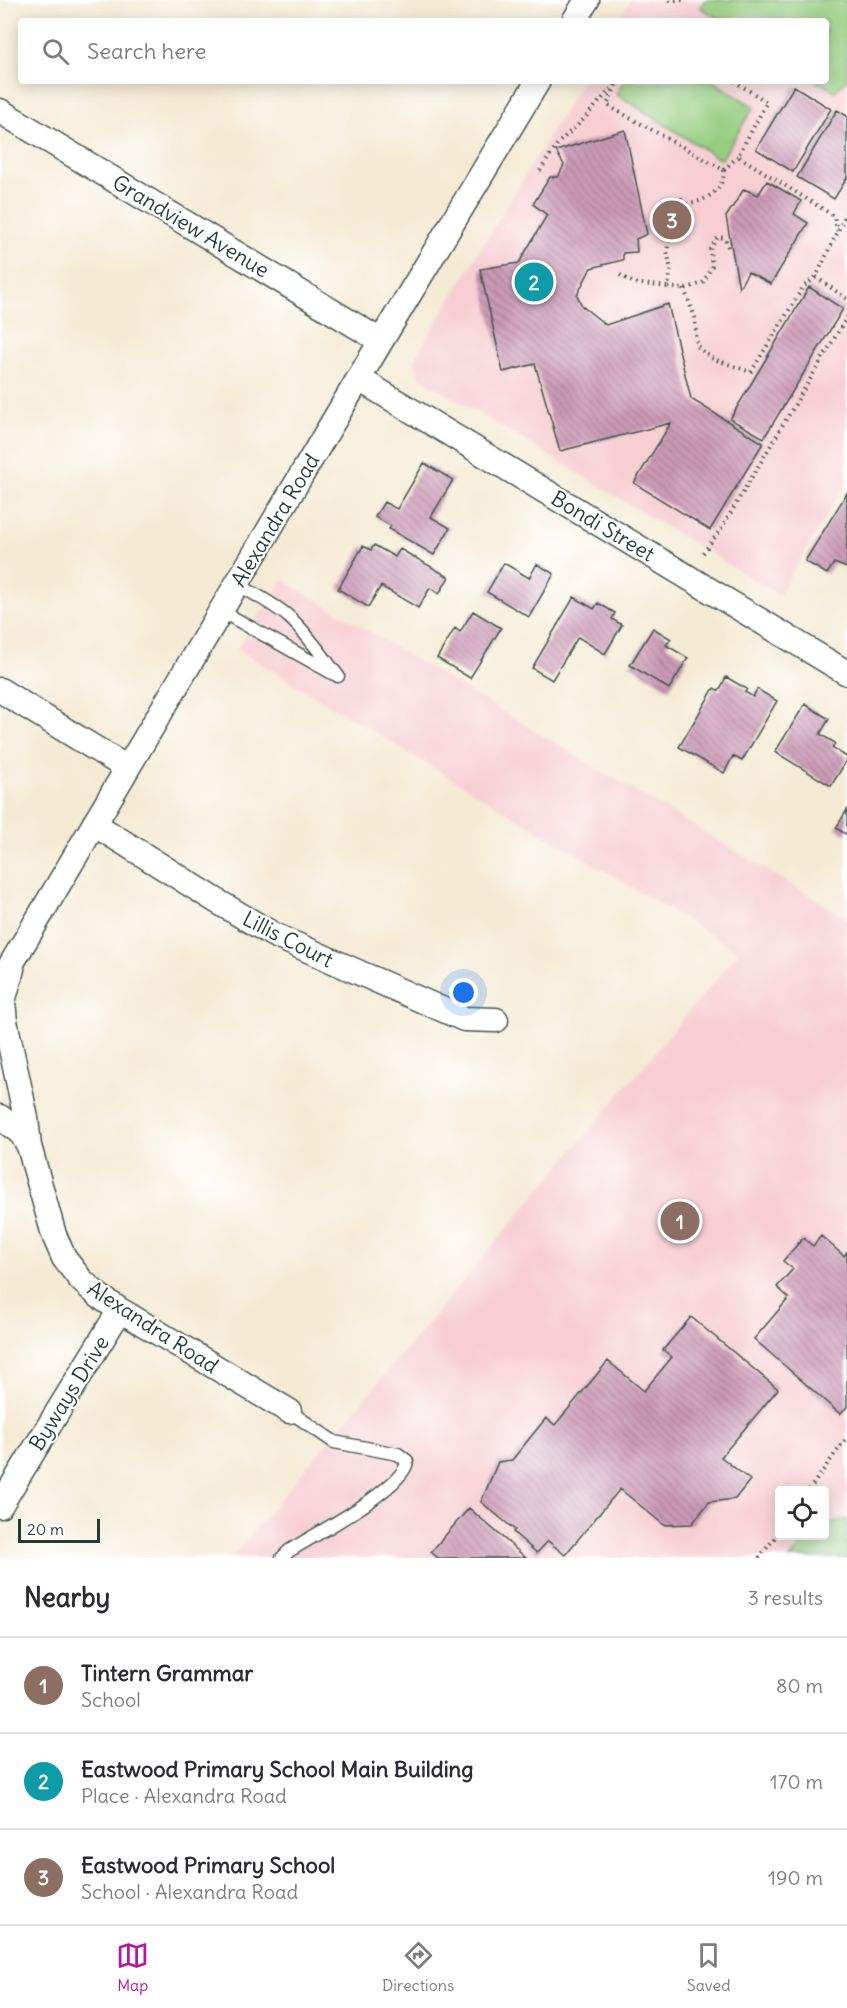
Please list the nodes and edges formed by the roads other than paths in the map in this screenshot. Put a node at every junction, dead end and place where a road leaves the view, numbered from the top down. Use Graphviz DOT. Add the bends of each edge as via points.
graph roads {
  1 [pos="587,0"];
  2 [pos="576,18"];
  3 [pos="536,84"];
  4 [pos="0,111"];
  5 [pos="381,341"];
  6 [pos="359,379"];
  7 [pos="237,584"];
  8 [pos="221,611"];
  9 [pos="847,673"];
  10 [pos="0,690"];
  11 [pos="127,768"];
  12 [pos="94,824"];
  13 [pos="14,960"];
  14 [pos="0,983"];
  15 [pos="496,1020"];
  16 [pos="0,1117"];
  17 [pos="29,1146"];
  18 [pos="120,1310"];
  19 [pos="289,1411"];
  20 [pos="0,1506"];
  21 [pos="282,1558"];
  1 -- 2 [label="street"];
  3 -- 5 [label="street, Alexandra Road"];
  4 -- 5 [label="street, Grandview Avenue"];
  5 -- 6 [label="street, Alexandra Road"];
  6 -- 7 [label="street, Alexandra Road"];
  6 -- 9 [label="street, Bondi Street"];
  7 -- 8 [label="street, Alexandra Road"];
  7 -- 8 [label="lane" via="289,618 338,676"];
  8 -- 11 [label="street, Alexandra Road"];
  10 -- 11 [label="street"];
  11 -- 12 [label="street, Alexandra Road"];
  12 -- 13 [label="street, Alexandra Road"];
  12 -- 15 [label="street, Lillis Court" via="274,935 464,1019"];
  13 -- 14 [label="street, Alexandra Road"];
  13 -- 17 [label="street, Alexandra Road" via="3,1002"];
  16 -- 17 [label="street, Alexandra Road" via="21,1133"];
  17 -- 18 [label="street, Alexandra Road" via="64,1258 81,1280"];
  18 -- 19 [label="street, Alexandra Road"];
  18 -- 20 [label="street, Byways Drive"];
  19 -- 21 [label="lane" via="334,1442 398,1454 407,1466 388,1488"];
}
